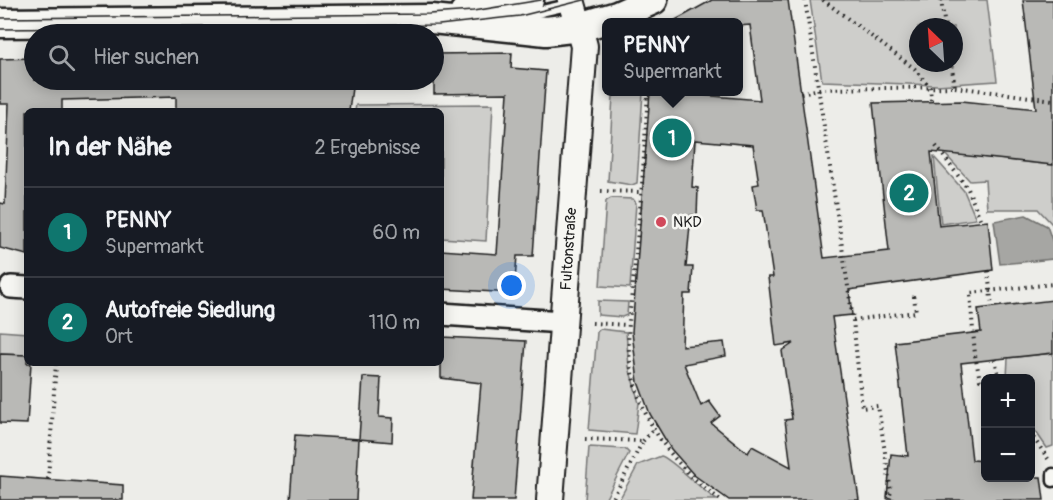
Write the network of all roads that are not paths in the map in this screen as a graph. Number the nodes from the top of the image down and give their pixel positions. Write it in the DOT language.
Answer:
graph roads {
  1 [pos="529,0"];
  2 [pos="653,0"];
  3 [pos="577,8"];
  4 [pos="432,19"];
  5 [pos="0,23"];
  6 [pos="444,314"];
  7 [pos="563,322"];
  8 [pos="1052,469"];
  9 [pos="1053,481"];
  10 [pos="550,500"];
  1 -- 4 [label="main road"];
  2 -- 3 [label="main road"];
  3 -- 4 [label="main road"];
  3 -- 7 [label="street, Fultonstraße"];
  4 -- 5 [label="main road"];
  6 -- 7 [label="street"];
  7 -- 10 [label="street, Fultonstraße"];
  8 -- 9 [label="lane"];
}
